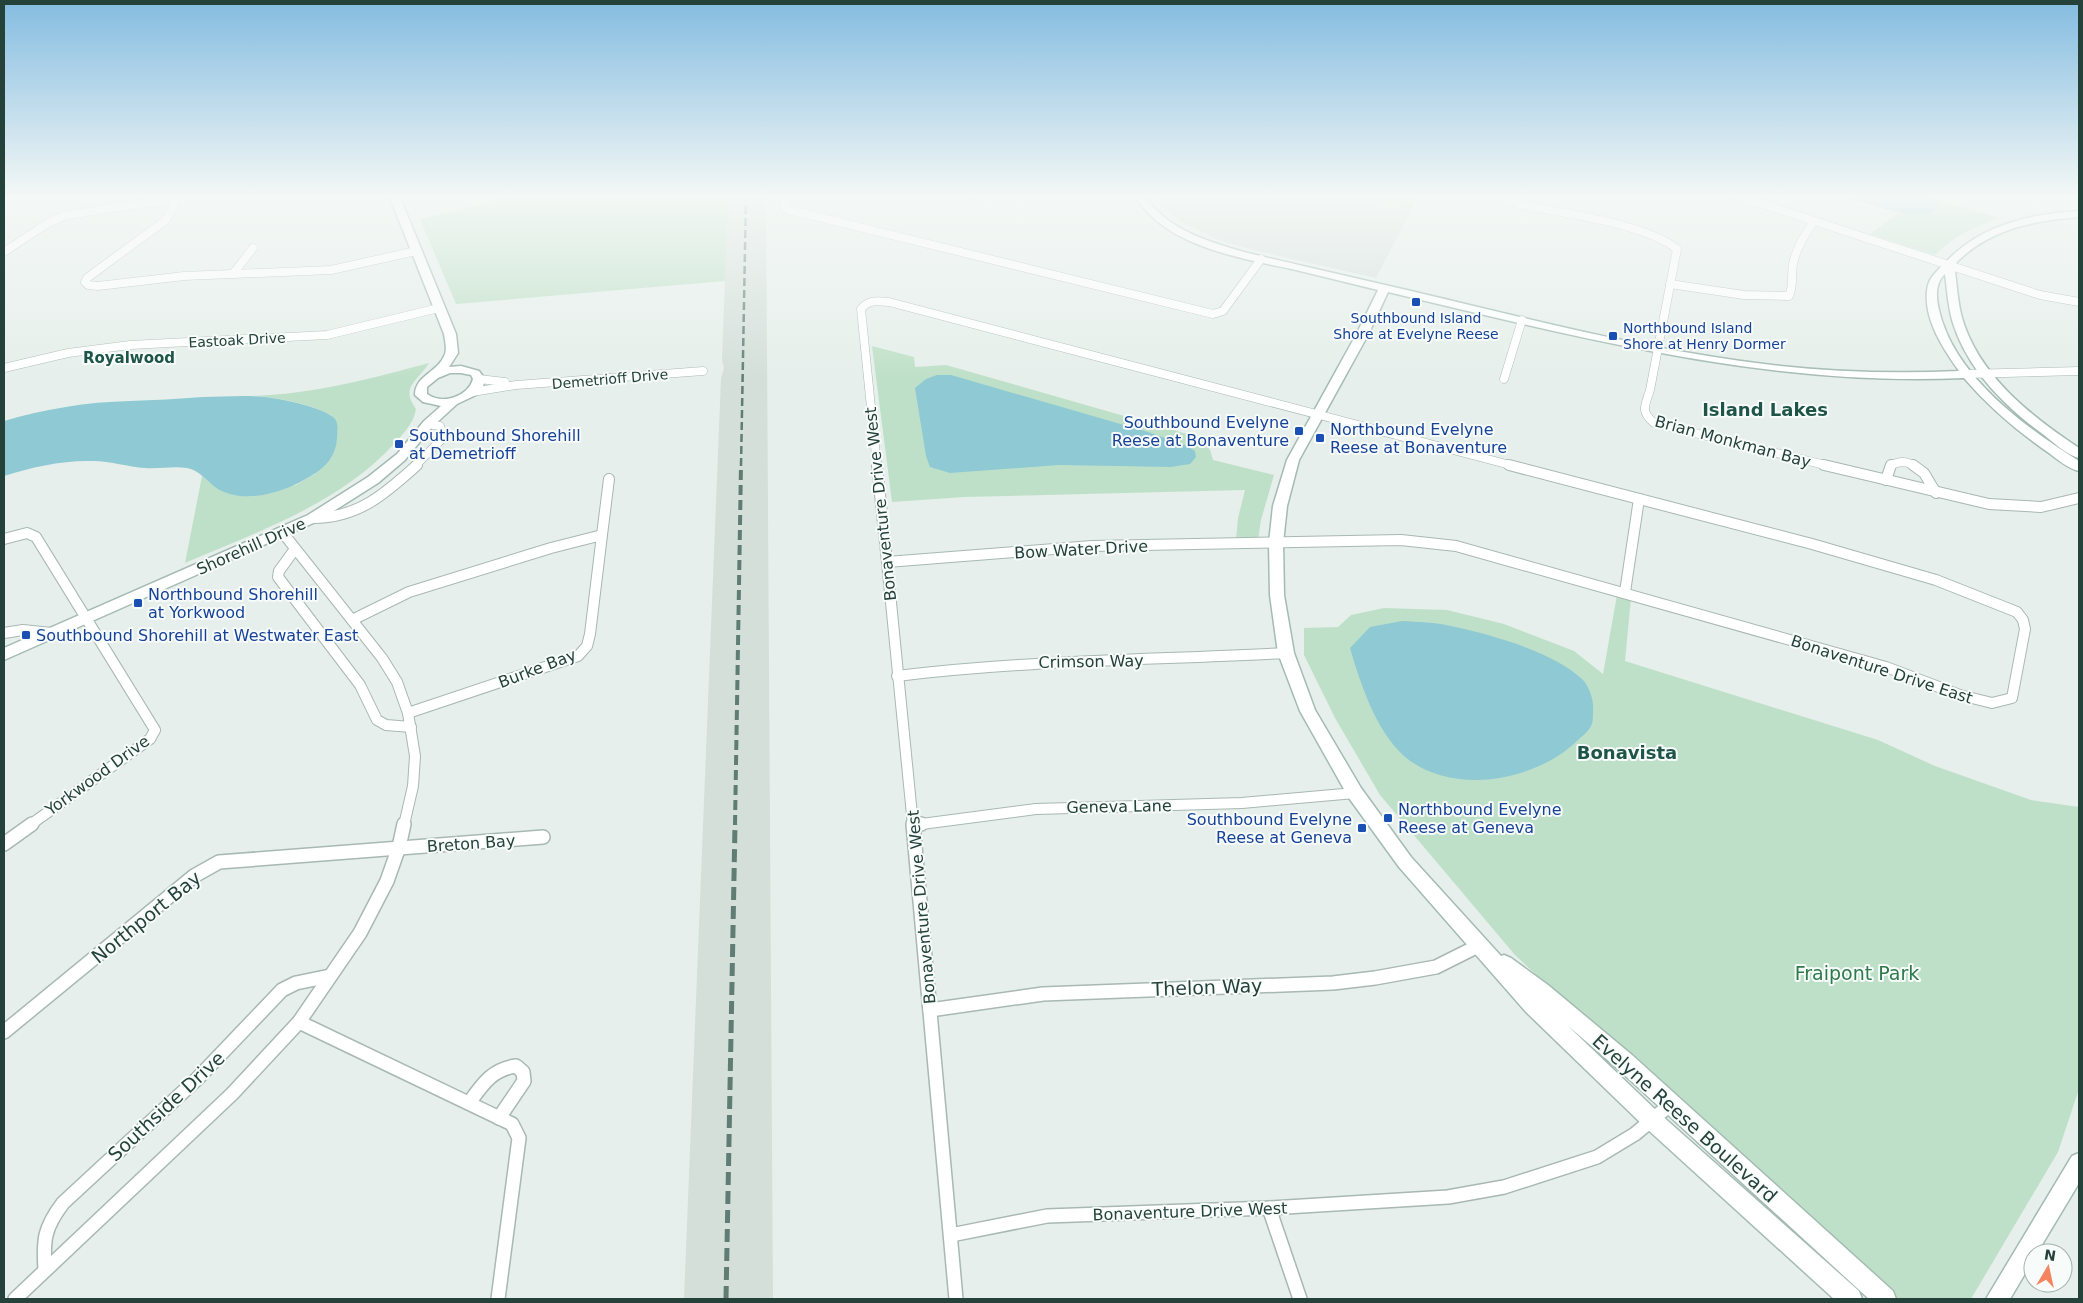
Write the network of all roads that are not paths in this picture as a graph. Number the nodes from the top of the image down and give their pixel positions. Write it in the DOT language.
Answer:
graph roads {
  1 [pos="117,256"];
  2 [pos="248,256"];
  3 [pos="394,256"];
  4 [pos="418,256"];
  5 [pos="976,256"];
  6 [pos="1250,256"];
  7 [pos="1676,256"];
  8 [pos="1795,256"];
  9 [pos="1921,256"];
  10 [pos="1958,256"];
  11 [pos="1261,259"];
  12 [pos="1949,265"];
  13 [pos="233,274"];
  14 [pos="1670,284"];
  15 [pos="1384,289"];
  16 [pos="2079,302"];
  17 [pos="438,308"];
  18 [pos="1522,320"];
  19 [pos="1658,350"];
  20 [pos="452,353"];
  21 [pos="4,368"];
  22 [pos="465,370"];
  23 [pos="703,371"];
  24 [pos="2079,371"];
  25 [pos="439,373"];
  26 [pos="1966,374"];
  27 [pos="1985,374"];
  28 [pos="479,379"];
  29 [pos="1504,379"];
  30 [pos="516,385"];
  31 [pos="472,392"];
  32 [pos="429,401"];
  33 [pos="453,401"];
  34 [pos="1316,415"];
  35 [pos="428,424"];
  36 [pos="2079,454"];
  37 [pos="2079,468"];
  38 [pos="609,479"];
  39 [pos="1886,480"];
  40 [pos="1936,493"];
  41 [pos="2079,498"];
  42 [pos="1639,499"];
  43 [pos="313,518"];
  44 [pos="282,533"];
  45 [pos="602,535"];
  46 [pos="4,539"];
  47 [pos="1276,543"];
  48 [pos="295,548"];
  49 [pos="886,562"];
  50 [pos="1625,592"];
  51 [pos="85,619"];
  52 [pos="352,620"];
  53 [pos="4,633"];
  54 [pos="51,634"];
  55 [pos="4,654"];
  56 [pos="1286,654"];
  57 [pos="898,676"];
  58 [pos="408,713"];
  59 [pos="411,727"];
  60 [pos="1355,793"];
  61 [pos="914,825"];
  62 [pos="543,837"];
  63 [pos="4,844"];
  64 [pos="399,848"];
  65 [pos="1478,946"];
  66 [pos="330,976"];
  67 [pos="930,1010"];
  68 [pos="299,1022"];
  69 [pos="4,1032"];
  70 [pos="469,1103"];
  71 [pos="1671,1104"];
  72 [pos="499,1118"];
  73 [pos="1653,1121"];
  74 [pos="2079,1163"];
  75 [pos="1269,1208"];
  76 [pos="951,1235"];
  77 [pos="45,1270"];
  78 [pos="15,1299"];
  79 [pos="498,1299"];
  80 [pos="956,1299"];
  81 [pos="1300,1299"];
  82 [pos="1851,1299"];
  83 [pos="1885,1299"];
  84 [pos="1998,1299"];
  1 -- 13 [label="street"];
  2 -- 13 [label="street"];
  3 -- 13 [label="street"];
  4 -- 17 [label="street"];
  5 -- 11 [label="street"];
  6 -- 11 [label="street"];
  7 -- 14 [label="street"];
  8 -- 14 [label="street"];
  9 -- 12 [label="street"];
  10 -- 12 [label="street"];
  11 -- 15 [label="street"];
  12 -- 16 [label="street"];
  12 -- 26 [label="street"];
  12 -- 27 [label="street"];
  14 -- 19 [label="street"];
  15 -- 18 [label="street"];
  15 -- 34 [label="street, Evelyne Reese Boulevard"];
  17 -- 20 [label="street"];
  17 -- 21 [label="street, Eastoak Drive"];
  18 -- 19 [label="street"];
  18 -- 29 [label="street"];
  19 -- 26 [label="street"];
  19 -- 39 [label="street, Brian Monkman Bay"];
  20 -- 22 [label="street"];
  20 -- 25 [label="street"];
  22 -- 25 [label="street"];
  22 -- 28 [label="street"];
  23 -- 30 [label="street, Demetrioff Drive"];
  24 -- 27 [label="street"];
  25 -- 32 [label="street"];
  26 -- 27 [label="street"];
  26 -- 37 [label="street"];
  27 -- 36 [label="street"];
  28 -- 30 [label="street, Demetrioff Drive"];
  28 -- 31 [label="street"];
  30 -- 31 [label="street, Demetrioff Drive"];
  31 -- 33 [label="street, Shorehill Drive"];
  32 -- 33 [label="street, Shorehill Drive"];
  32 -- 35 [label="street"];
  33 -- 35 [label="street, Shorehill Drive"];
  34 -- 42 [label="street, Bonaventure Drive East"];
  34 -- 47 [label="street, Evelyne Reese Boulevard"];
  34 -- 49 [label="street, Bonaventure Drive West"];
  35 -- 43 [label="street, Shorehill Drive"];
  35 -- 43 [label="street, Shorehill Drive"];
  38 -- 45 [label="street, Burke Bay"];
  39 -- 40 [label="street, Brian Monkman Bay"];
  39 -- 40 [label="street"];
  40 -- 41 [label="street, Brian Monkman Bay"];
  42 -- 50 [label="street"];
  42 -- 50 [label="street, Bonaventure Drive East"];
  43 -- 44 [label="street, Shorehill Drive"];
  44 -- 48 [label="street"];
  44 -- 51 [label="street, Shorehill Drive"];
  45 -- 52 [label="street"];
  45 -- 58 [label="street, Burke Bay"];
  46 -- 51 [label="street"];
  47 -- 49 [label="street, Bow Water Drive"];
  47 -- 50 [label="street, Bonaventure Drive East"];
  47 -- 56 [label="street, Evelyne Reese Boulevard"];
  48 -- 52 [label="street"];
  48 -- 59 [label="street"];
  49 -- 57 [label="street, Bonaventure Drive West"];
  51 -- 54 [label="street, Shorehill Drive"];
  51 -- 63 [label="street, Yorkwood Drive"];
  52 -- 58 [label="street"];
  53 -- 54 [label="street"];
  54 -- 55 [label="street, Shorehill Drive"];
  56 -- 57 [label="street, Crimson Way"];
  56 -- 60 [label="street, Evelyne Reese Boulevard"];
  57 -- 61 [label="street, Bonaventure Drive West"];
  58 -- 59 [label="street"];
  59 -- 64 [label="street"];
  60 -- 61 [label="street, Geneva Lane"];
  60 -- 65 [label="street, Evelyne Reese Boulevard"];
  61 -- 67 [label="street, Bonaventure Drive West"];
  62 -- 64 [label="street, Breton Bay"];
  64 -- 66 [label="street"];
  64 -- 69 [label="street, Northport Bay"];
  65 -- 67 [label="street, Thelon Way"];
  65 -- 71 [label="street, Evelyne Reese Boulevard"];
  65 -- 73 [label="street, Evelyne Reese Boulevard"];
  66 -- 68 [label="street"];
  66 -- 77 [label="street, Southside Drive"];
  67 -- 76 [label="street, Bonaventure Drive West"];
  68 -- 70 [label="street"];
  68 -- 77 [label="street"];
  70 -- 72 [label="street"];
  70 -- 72 [label="street"];
  71 -- 73 [label="street, Bonaventure Drive West"];
  71 -- 83 [label="street, Evelyne Reese Boulevard"];
  72 -- 79 [label="street"];
  73 -- 75 [label="street, Bonaventure Drive West"];
  73 -- 82 [label="street, Evelyne Reese Boulevard"];
  74 -- 84 [label="street"];
  75 -- 76 [label="street, Bonaventure Drive West"];
  75 -- 81 [label="street"];
  76 -- 80 [label="street"];
  77 -- 78 [label="street"];
}
